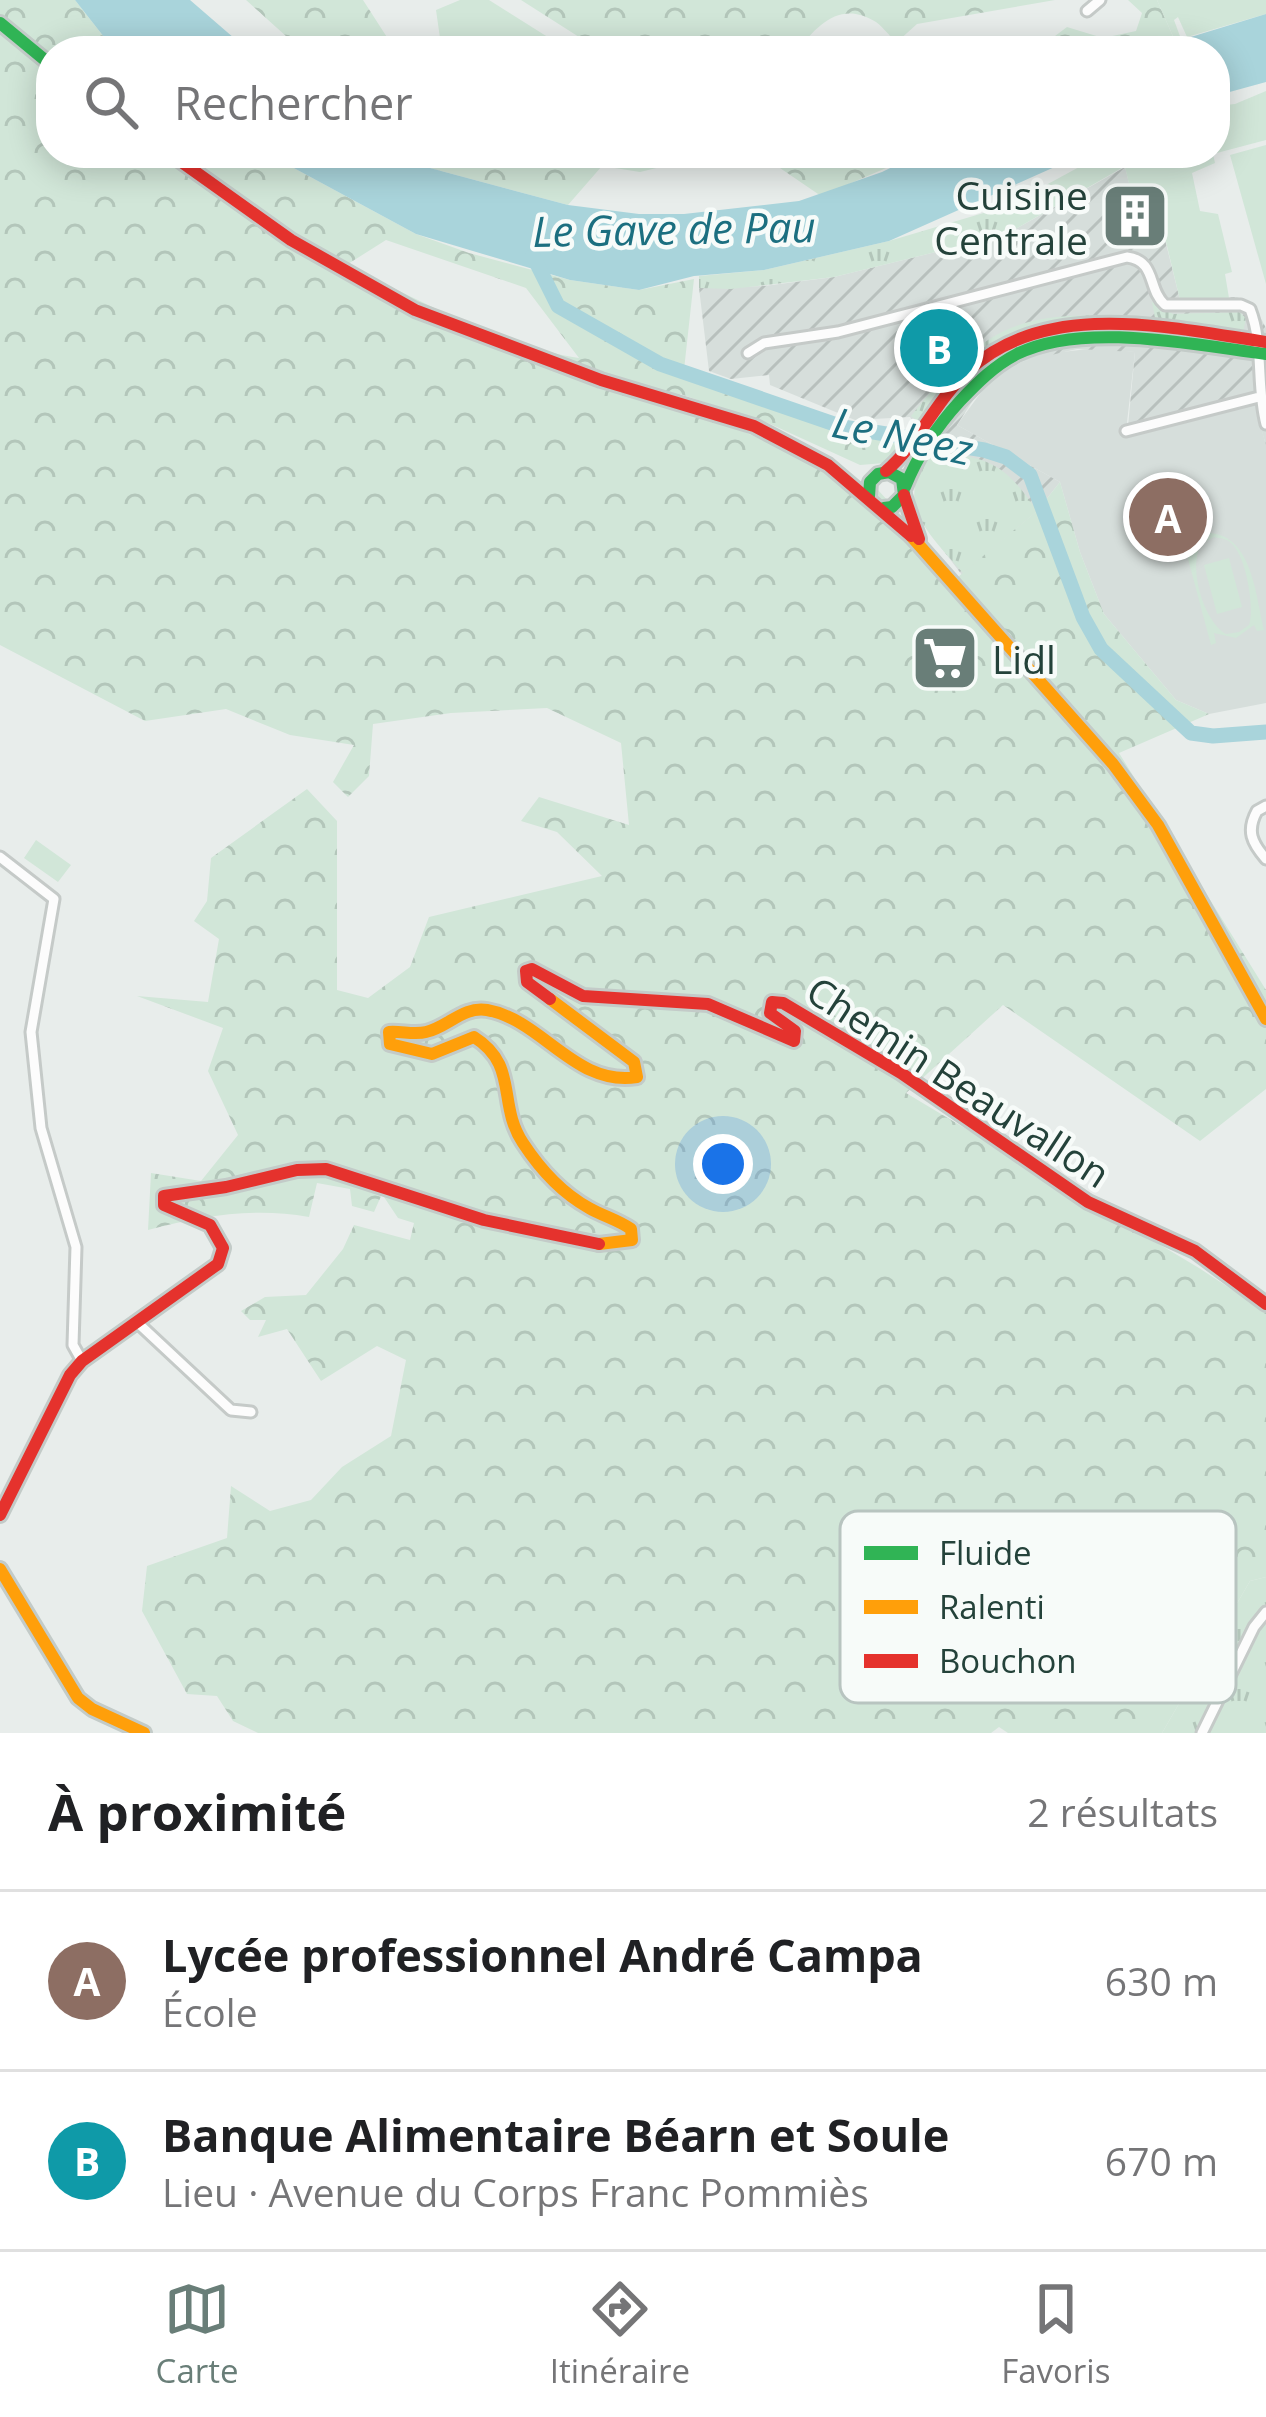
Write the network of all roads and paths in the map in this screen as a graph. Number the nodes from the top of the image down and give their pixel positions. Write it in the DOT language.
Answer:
graph roads {
  1 [pos="1100,0"];
  2 [pos="1087,10"];
  3 [pos="0,23"];
  4 [pos="36,53"];
  5 [pos="191,168"];
  6 [pos="1261,347"];
  7 [pos="748,353"];
  8 [pos="1259,397"];
  9 [pos="1266,424"];
  10 [pos="1126,431"];
  11 [pos="914,451"];
  12 [pos="828,465"];
  13 [pos="880,473"];
  14 [pos="905,491"];
  15 [pos="868,496"];
  16 [pos="884,508"];
  17 [pos="920,544"];
  18 [pos="1266,806"];
  19 [pos="0,857"];
  20 [pos="1266,859"];
  21 [pos="1266,1019"];
  22 [pos="1266,1304"];
  23 [pos="140,1324"];
  24 [pos="82,1360"];
  25 [pos="251,1412"];
  26 [pos="0,1515"];
  27 [pos="0,1569"];
  28 [pos="1266,1612"];
  29 [pos="1236,1664"];
  30 [pos="1217,1703"];
  31 [pos="144,1733"];
  32 [pos="1202,1733"];
  1 -- 2 [label="street"];
  3 -- 4 [label="street"];
  5 -- 12 [label="street"];
  6 -- 7 [label="street"];
  6 -- 8 [label="street"];
  6 -- 11 [label="street"];
  8 -- 9 [label="street"];
  8 -- 10 [label="street"];
  11 -- 13 [label="street"];
  11 -- 14 [label="street"];
  12 -- 13 [label="street"];
  12 -- 15 [label="street"];
  13 -- 14 [label="street"];
  13 -- 15 [label="street"];
  14 -- 16 [label="street"];
  14 -- 17 [label="street"];
  15 -- 16 [label="street"];
  16 -- 17 [label="street"];
  17 -- 21 [label="street"];
  18 -- 20 [label="street"];
  19 -- 24 [label="street"];
  22 -- 23 [label="street, Chemin Beauvallon"];
  23 -- 24 [label="street, Chemin Beauvallon"];
  23 -- 25 [label="street"];
  24 -- 26 [label="street"];
  27 -- 31 [label="street"];
  28 -- 29 [label="street"];
  30 -- 32 [label="street"];
}
